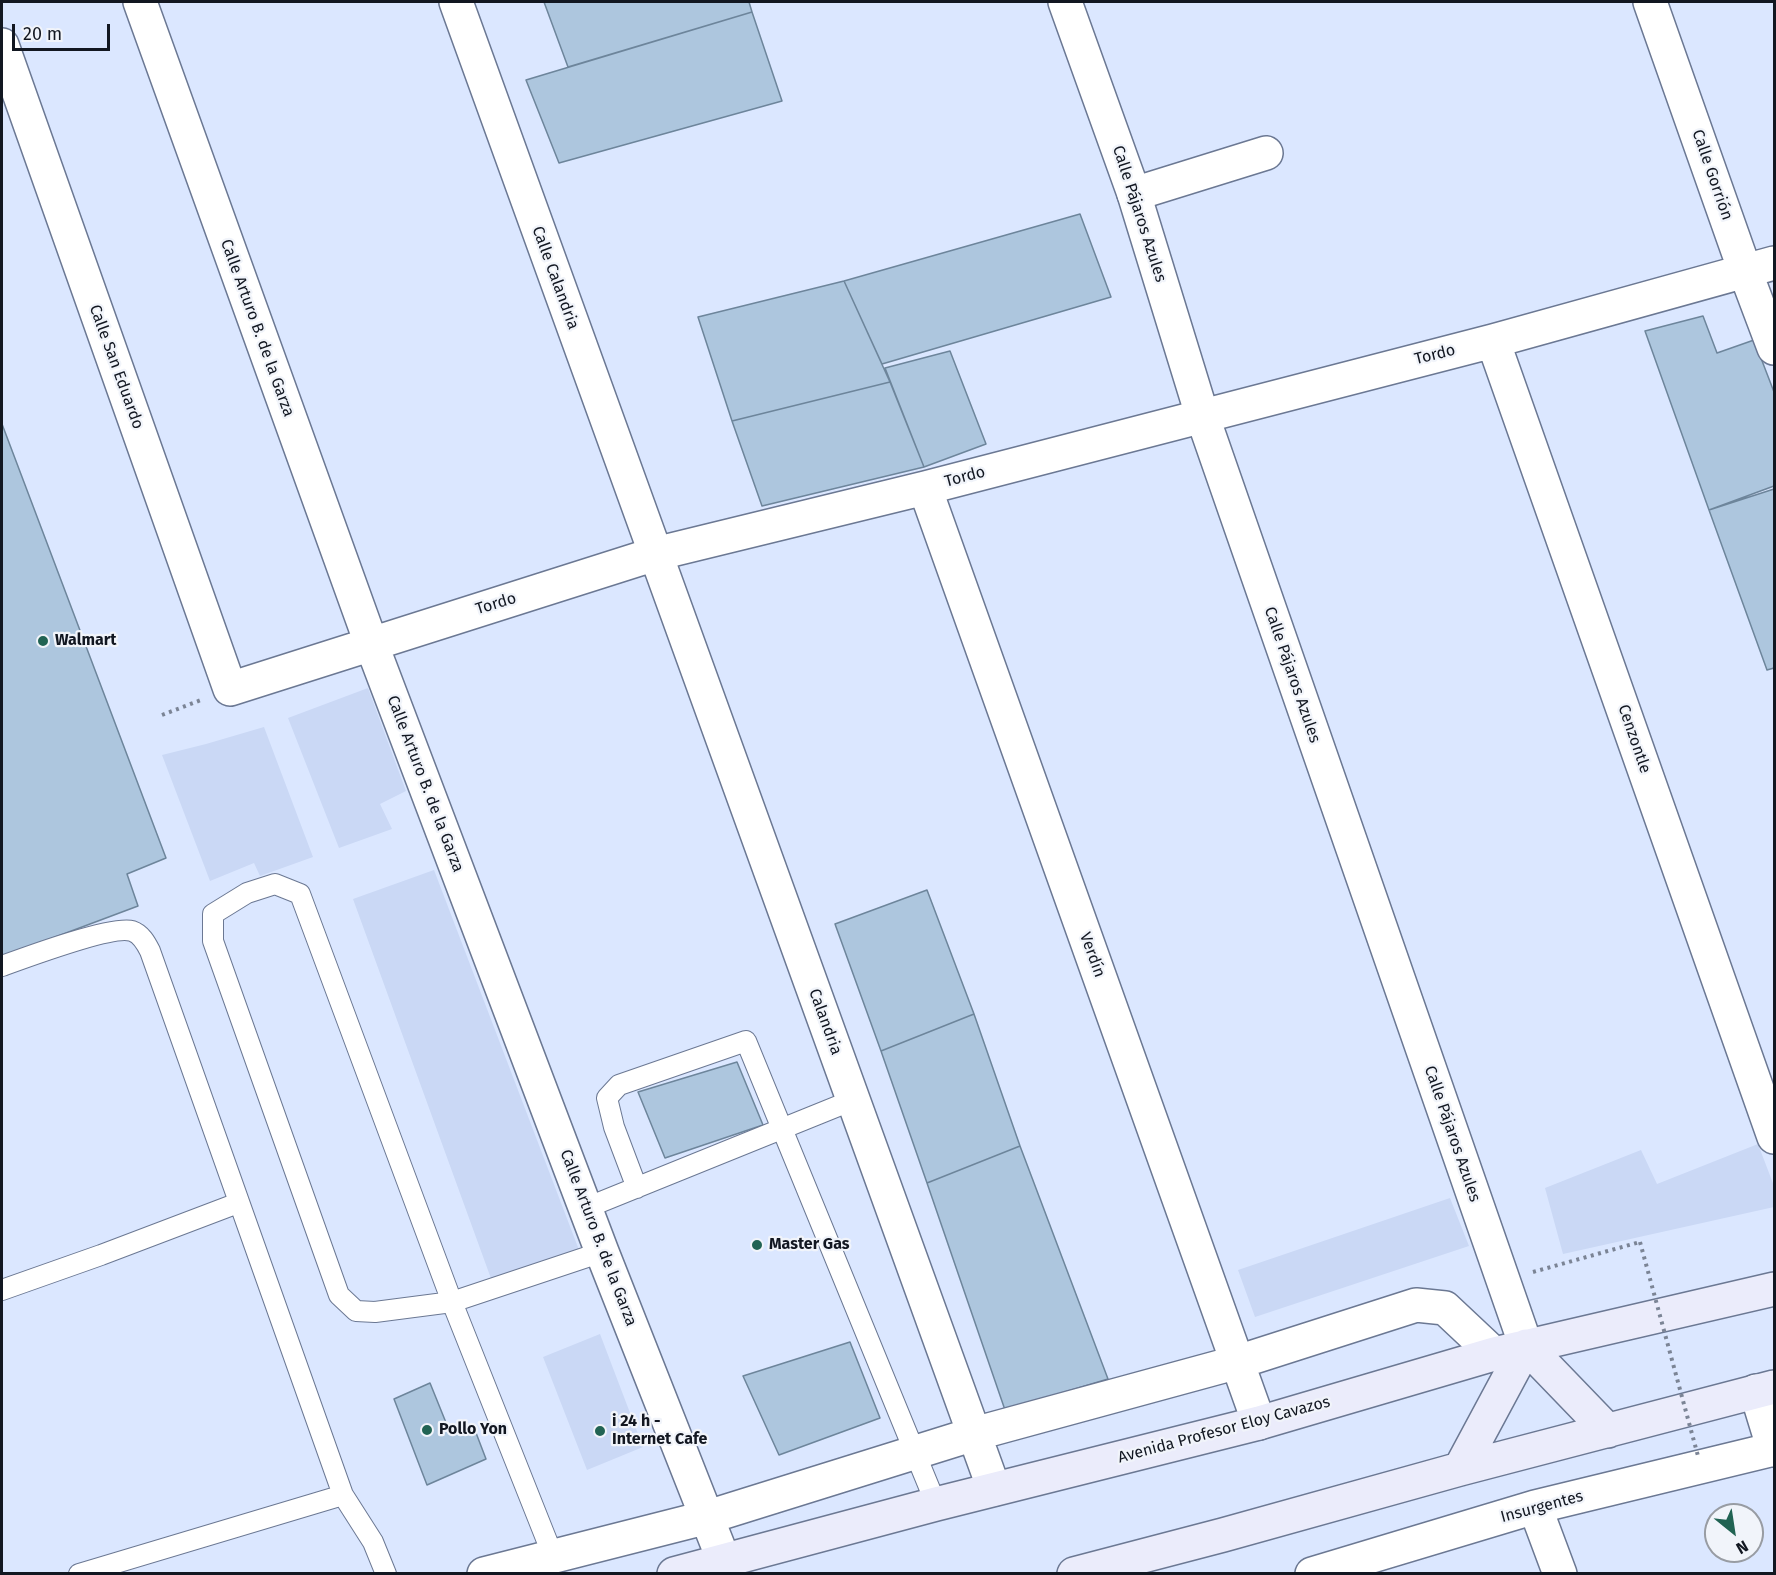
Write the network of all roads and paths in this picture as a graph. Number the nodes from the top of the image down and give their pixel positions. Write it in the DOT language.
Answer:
graph roads {
  1 [pos="140,2"];
  2 [pos="456,2"];
  3 [pos="1065,2"];
  4 [pos="1650,2"];
  5 [pos="2,45"];
  6 [pos="1266,153"];
  7 [pos="1134,194"];
  8 [pos="1760,267"];
  9 [pos="1493,341"];
  10 [pos="1774,348"];
  11 [pos="1202,415"];
  12 [pos="924,488"];
  13 [pos="655,554"];
  14 [pos="371,643"];
  15 [pos="230,689"];
  16 [pos="162,715"];
  17 [pos="2,966"];
  18 [pos="853,1100"];
  19 [pos="783,1129"];
  20 [pos="1774,1137"];
  21 [pos="637,1188"];
  22 [pos="238,1203"];
  23 [pos="586,1208"];
  24 [pos="602,1252"];
  25 [pos="1503,1280"];
  26 [pos="1774,1289"];
  27 [pos="2,1290"];
  28 [pos="452,1302"];
  29 [pos="1526,1346"];
  30 [pos="1494,1354"];
  31 [pos="1238,1362"];
  32 [pos="1765,1389"];
  33 [pos="1259,1423"];
  34 [pos="1608,1431"];
  35 [pos="975,1434"];
  36 [pos="1774,1449"];
  37 [pos="915,1453"];
  38 [pos="1698,1456"];
  39 [pos="1460,1469"];
  40 [pos="994,1489"];
  41 [pos="343,1495"];
  42 [pos="936,1504"];
  43 [pos="1535,1507"];
  44 [pos="708,1517"];
  45 [pos="553,1556"];
  46 [pos="724,1561"];
  47 [pos="103,1570"];
  48 [pos="79,1574"];
  49 [pos="386,1574"];
  50 [pos="484,1574"];
  51 [pos="675,1574"];
  52 [pos="1074,1574"];
  53 [pos="1312,1574"];
  54 [pos="1560,1574"];
  1 -- 14 [label="street, Calle Arturo B. de la Garza"];
  2 -- 13 [label="street, Calle Calandria"];
  3 -- 7 [label="street, Calle Pájaros Azules"];
  4 -- 8 [label="street, Calle Gorrión"];
  5 -- 15 [label="street, Calle San Eduardo"];
  6 -- 7 [label="street"];
  7 -- 11 [label="street, Calle Pájaros Azules"];
  8 -- 9 [label="street, Tordo"];
  8 -- 10 [label="street, Calle Gorrión"];
  9 -- 11 [label="street, Tordo"];
  9 -- 20 [label="street, Cenzontle"];
  11 -- 12 [label="street, Tordo"];
  11 -- 25 [label="street, Calle Pájaros Azules"];
  12 -- 13 [label="street, Tordo"];
  12 -- 31 [label="street, Verdín"];
  13 -- 14 [label="street, Tordo"];
  13 -- 18 [label="street, Calandria"];
  14 -- 15 [label="street, Tordo"];
  14 -- 23 [label="street, Calle Arturo B. de la Garza"];
  15 -- 16 [label="path"];
  17 -- 22 [label="lane"];
  18 -- 19 [label="lane"];
  18 -- 35 [label="street, Calandria"];
  19 -- 21 [label="lane"];
  19 -- 21 [label="lane"];
  19 -- 37 [label="lane"];
  21 -- 23 [label="lane"];
  22 -- 27 [label="lane"];
  22 -- 41 [label="lane"];
  23 -- 24 [label="street, Calle Arturo B. de la Garza"];
  24 -- 28 [label="lane"];
  24 -- 44 [label="street, Calle Arturo B. de la Garza"];
  25 -- 29 [label="street, Calle Pájaros Azules"];
  25 -- 38 [label="path, bridge"];
  26 -- 29 [label="main road, Avenida Profesor Eloy Cavazos"];
  28 -- 28 [label="lane"];
  28 -- 45 [label="lane"];
  29 -- 30 [label="main road, Avenida Profesor Eloy Cavazos"];
  29 -- 34 [label="main road"];
  29 -- 39 [label="main road"];
  30 -- 31 [label="street"];
  30 -- 33 [label="main road, Avenida Profesor Eloy Cavazos"];
  31 -- 33 [label="street, Verdín"];
  31 -- 35 [label="street"];
  32 -- 34 [label="main road"];
  32 -- 36 [label="street"];
  33 -- 40 [label="main road, Avenida Profesor Eloy Cavazos"];
  34 -- 39 [label="main road"];
  35 -- 37 [label="street"];
  35 -- 40 [label="street, Calandria"];
  36 -- 43 [label="street, Insurgentes"];
  37 -- 42 [label="lane"];
  37 -- 44 [label="street"];
  39 -- 52 [label="main road"];
  40 -- 42 [label="main road, Avenida Profesor Eloy Cavazos"];
  41 -- 47 [label="lane"];
  41 -- 49 [label="lane"];
  42 -- 46 [label="main road, Avenida Profesor Eloy Cavazos"];
  43 -- 53 [label="street, Insurgentes"];
  43 -- 54 [label="street"];
  44 -- 45 [label="street"];
  44 -- 46 [label="street, Calle Arturo B. de la Garza"];
  45 -- 50 [label="street"];
  46 -- 51 [label="main road, Avenida Profesor Eloy Cavazos"];
  47 -- 48 [label="lane"];
}
